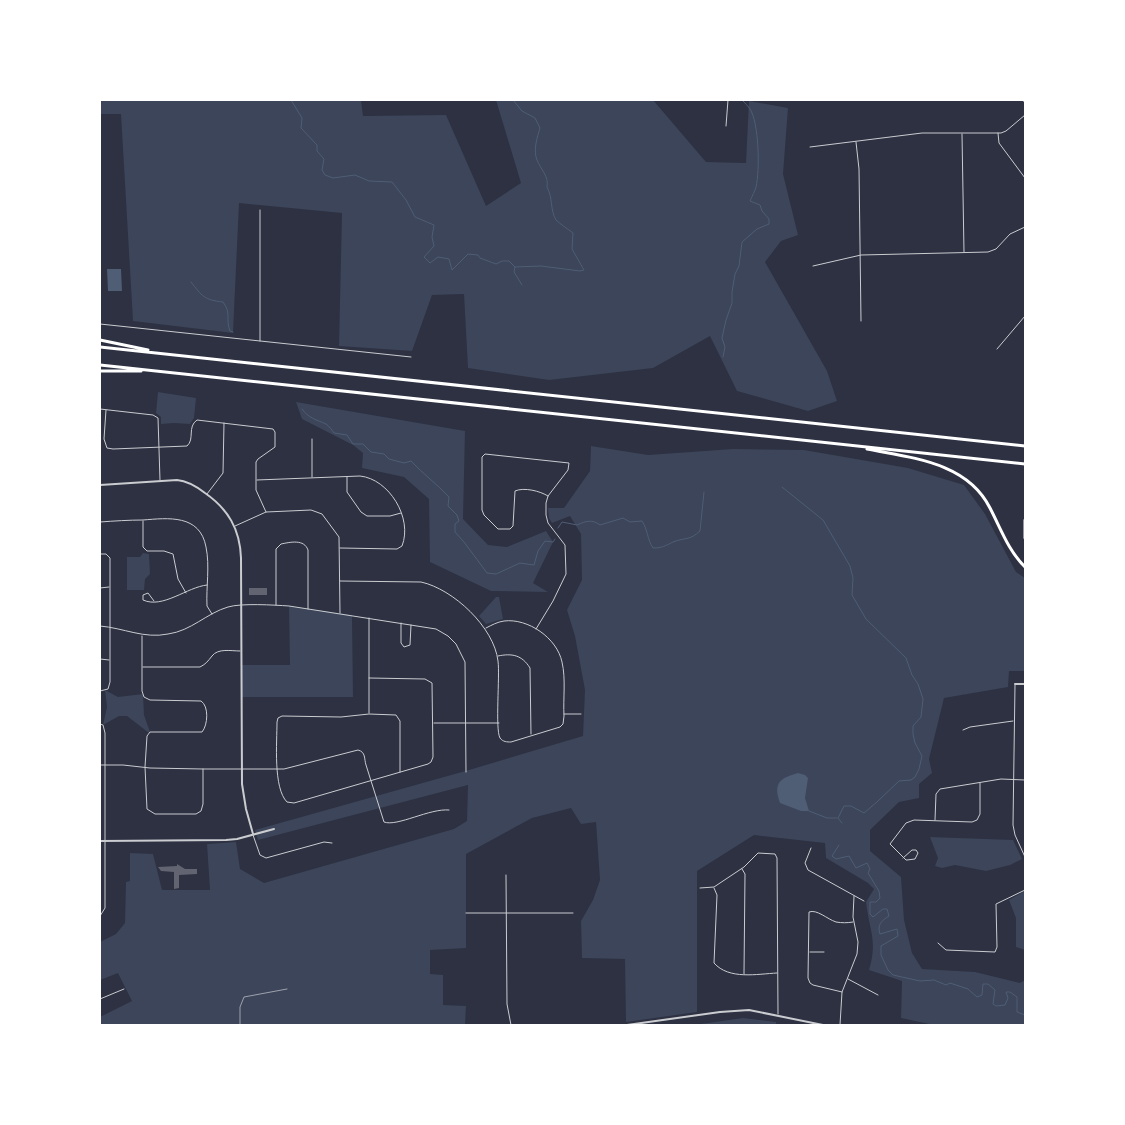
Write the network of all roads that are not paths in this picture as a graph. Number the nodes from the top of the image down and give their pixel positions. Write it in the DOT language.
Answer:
graph roads {
  1 [pos="728,100"];
  2 [pos="1025,115"];
  3 [pos="726,126"];
  4 [pos="962,133"];
  5 [pos="998,133"];
  6 [pos="856,142"];
  7 [pos="810,147"];
  8 [pos="1025,178"];
  9 [pos="260,210"];
  10 [pos="1025,227"];
  11 [pos="964,253"];
  12 [pos="861,256"];
  13 [pos="813,266"];
  14 [pos="1025,316"];
  15 [pos="861,321"];
  16 [pos="100,324"];
  17 [pos="100,340"];
  18 [pos="260,341"];
  19 [pos="100,347"];
  20 [pos="997,349"];
  21 [pos="165,354"];
  22 [pos="410,357"];
  23 [pos="100,365"];
  24 [pos="100,371"];
  25 [pos="156,371"];
  26 [pos="100,409"];
  27 [pos="106,410"];
  28 [pos="224,422"];
  29 [pos="312,440"];
  30 [pos="844,445"];
  31 [pos="1025,446"];
  32 [pos="160,448"];
  33 [pos="1025,464"];
  34 [pos="347,476"];
  35 [pos="312,478"];
  36 [pos="256,480"];
  37 [pos="160,481"];
  38 [pos="100,486"];
  39 [pos="207,494"];
  40 [pos="548,496"];
  41 [pos="266,512"];
  42 [pos="402,513"];
  43 [pos="143,520"];
  44 [pos="1025,520"];
  45 [pos="100,522"];
  46 [pos="235,526"];
  47 [pos="1025,538"];
  48 [pos="340,548"];
  49 [pos="100,554"];
  50 [pos="1025,567"];
  51 [pos="340,581"];
  52 [pos="207,586"];
  53 [pos="109,587"];
  54 [pos="100,588"];
  55 [pos="186,593"];
  56 [pos="154,601"];
  57 [pos="276,605"];
  58 [pos="241,606"];
  59 [pos="308,609"];
  60 [pos="340,614"];
  61 [pos="212,615"];
  62 [pos="369,618"];
  63 [pos="401,623"];
  64 [pos="411,624"];
  65 [pos="100,626"];
  66 [pos="110,627"];
  67 [pos="486,628"];
  68 [pos="536,629"];
  69 [pos="142,635"];
  70 [pos="241,651"];
  71 [pos="498,656"];
  72 [pos="100,659"];
  73 [pos="110,660"];
  74 [pos="142,667"];
  75 [pos="369,678"];
  76 [pos="1014,684"];
  77 [pos="1025,684"];
  78 [pos="100,690"];
  79 [pos="369,714"];
  80 [pos="564,714"];
  81 [pos="581,714"];
  82 [pos="1014,721"];
  83 [pos="433,723"];
  84 [pos="466,723"];
  85 [pos="499,723"];
  86 [pos="100,724"];
  87 [pos="963,730"];
  88 [pos="531,735"];
  89 [pos="100,765"];
  90 [pos="105,765"];
  91 [pos="145,767"];
  92 [pos="203,769"];
  93 [pos="241,770"];
  94 [pos="277,770"];
  95 [pos="400,772"];
  96 [pos="466,772"];
  97 [pos="1013,780"];
  98 [pos="1025,780"];
  99 [pos="370,781"];
  100 [pos="980,783"];
  101 [pos="449,810"];
  102 [pos="935,820"];
  103 [pos="274,828"];
  104 [pos="253,834"];
  105 [pos="100,841"];
  106 [pos="105,841"];
  107 [pos="332,843"];
  108 [pos="810,848"];
  109 [pos="1025,857"];
  110 [pos="903,858"];
  111 [pos="742,869"];
  112 [pos="105,873"];
  113 [pos="100,874"];
  114 [pos="506,875"];
  115 [pos="714,887"];
  116 [pos="700,888"];
  117 [pos="1025,890"];
  118 [pos="854,896"];
  119 [pos="864,901"];
  120 [pos="506,912"];
  121 [pos="466,913"];
  122 [pos="573,913"];
  123 [pos="100,916"];
  124 [pos="853,922"];
  125 [pos="938,943"];
  126 [pos="809,952"];
  127 [pos="824,952"];
  128 [pos="777,973"];
  129 [pos="744,974"];
  130 [pos="848,979"];
  131 [pos="124,989"];
  132 [pos="842,992"];
  133 [pos="878,995"];
  134 [pos="100,999"];
  135 [pos="778,1015"];
  136 [pos="511,1025"];
  137 [pos="627,1025"];
  138 [pos="823,1025"];
  139 [pos="840,1025"];
  1 -- 3 [label="street"];
  2 -- 5 [label="street"];
  4 -- 5 [label="street"];
  4 -- 6 [label="street"];
  4 -- 11 [label="street"];
  5 -- 8 [label="street"];
  6 -- 7 [label="street"];
  6 -- 12 [label="street"];
  9 -- 18 [label="street"];
  10 -- 11 [label="street"];
  11 -- 12 [label="street"];
  12 -- 13 [label="street"];
  12 -- 15 [label="street"];
  14 -- 20 [label="street"];
  16 -- 18 [label="street"];
  17 -- 21 [label="highway"];
  18 -- 22 [label="street"];
  19 -- 21 [label="highway"];
  21 -- 31 [label="highway"];
  23 -- 25 [label="highway"];
  24 -- 25 [label="highway"];
  25 -- 30 [label="highway"];
  26 -- 27 [label="street"];
  27 -- 32 [label="street"];
  27 -- 32 [label="street"];
  28 -- 32 [label="street"];
  28 -- 36 [label="street"];
  28 -- 39 [label="street"];
  29 -- 35 [label="street"];
  30 -- 33 [label="highway"];
  30 -- 50 [label="highway"];
  32 -- 37 [label="street"];
  34 -- 35 [label="street"];
  34 -- 42 [label="street"];
  34 -- 42 [label="street"];
  35 -- 36 [label="street"];
  36 -- 41 [label="street"];
  37 -- 38 [label="street"];
  37 -- 39 [label="street"];
  39 -- 46 [label="street"];
  40 -- 40 [label="street"];
  40 -- 68 [label="street"];
  41 -- 46 [label="street"];
  41 -- 48 [label="street"];
  42 -- 48 [label="street"];
  43 -- 45 [label="street"];
  43 -- 52 [label="street"];
  43 -- 55 [label="street"];
  44 -- 47 [label="highway"];
  46 -- 58 [label="street"];
  48 -- 51 [label="street"];
  49 -- 53 [label="street"];
  51 -- 60 [label="street"];
  51 -- 67 [label="street"];
  52 -- 55 [label="street"];
  52 -- 61 [label="street"];
  53 -- 54 [label="street"];
  53 -- 66 [label="street"];
  55 -- 56 [label="street"];
  56 -- 56 [label="street"];
  57 -- 58 [label="street"];
  57 -- 59 [label="street"];
  57 -- 59 [label="street"];
  58 -- 61 [label="street"];
  58 -- 70 [label="street"];
  59 -- 60 [label="street"];
  60 -- 62 [label="street"];
  61 -- 69 [label="street"];
  62 -- 63 [label="street"];
  62 -- 75 [label="street"];
  63 -- 64 [label="street"];
  63 -- 64 [label="street"];
  64 -- 84 [label="street"];
  65 -- 66 [label="street"];
  66 -- 69 [label="street"];
  66 -- 73 [label="street"];
  67 -- 68 [label="street"];
  67 -- 71 [label="street"];
  68 -- 80 [label="street"];
  69 -- 74 [label="street"];
  70 -- 74 [label="street"];
  70 -- 93 [label="street"];
  71 -- 85 [label="street"];
  71 -- 88 [label="street"];
  72 -- 73 [label="street"];
  73 -- 78 [label="street"];
  74 -- 91 [label="street"];
  75 -- 79 [label="street"];
  75 -- 83 [label="street"];
  76 -- 77 [label="street"];
  76 -- 82 [label="street"];
  79 -- 94 [label="street"];
  79 -- 95 [label="street"];
  80 -- 81 [label="street"];
  80 -- 88 [label="street"];
  82 -- 87 [label="street"];
  82 -- 97 [label="street"];
  83 -- 84 [label="street"];
  83 -- 95 [label="street"];
  84 -- 85 [label="street"];
  84 -- 96 [label="street"];
  85 -- 88 [label="street"];
  86 -- 90 [label="street"];
  89 -- 90 [label="street"];
  90 -- 91 [label="street"];
  90 -- 106 [label="street"];
  91 -- 92 [label="street"];
  91 -- 92 [label="street"];
  92 -- 93 [label="street"];
  93 -- 94 [label="street"];
  93 -- 104 [label="street"];
  94 -- 99 [label="street"];
  94 -- 99 [label="street"];
  95 -- 99 [label="street"];
  97 -- 98 [label="street"];
  97 -- 100 [label="street"];
  97 -- 109 [label="street"];
  99 -- 101 [label="street"];
  100 -- 102 [label="street"];
  100 -- 102 [label="street"];
  102 -- 110 [label="street"];
  103 -- 104 [label="street"];
  104 -- 106 [label="street"];
  104 -- 107 [label="street"];
  105 -- 106 [label="street"];
  106 -- 112 [label="street"];
  108 -- 118 [label="street"];
  110 -- 110 [label="street"];
  111 -- 115 [label="street"];
  111 -- 128 [label="street"];
  111 -- 129 [label="street"];
  112 -- 113 [label="street"];
  112 -- 123 [label="street"];
  114 -- 120 [label="street"];
  115 -- 116 [label="street"];
  115 -- 129 [label="street"];
  117 -- 125 [label="street"];
  118 -- 119 [label="street"];
  118 -- 124 [label="street"];
  120 -- 121 [label="street"];
  120 -- 122 [label="street"];
  120 -- 136 [label="street"];
  124 -- 126 [label="street"];
  124 -- 130 [label="street"];
  126 -- 127 [label="street"];
  126 -- 132 [label="street"];
  128 -- 129 [label="street"];
  128 -- 135 [label="street"];
  130 -- 132 [label="street"];
  130 -- 133 [label="street"];
  131 -- 134 [label="street"];
  132 -- 139 [label="street"];
  135 -- 137 [label="street"];
  135 -- 138 [label="street"];
}
